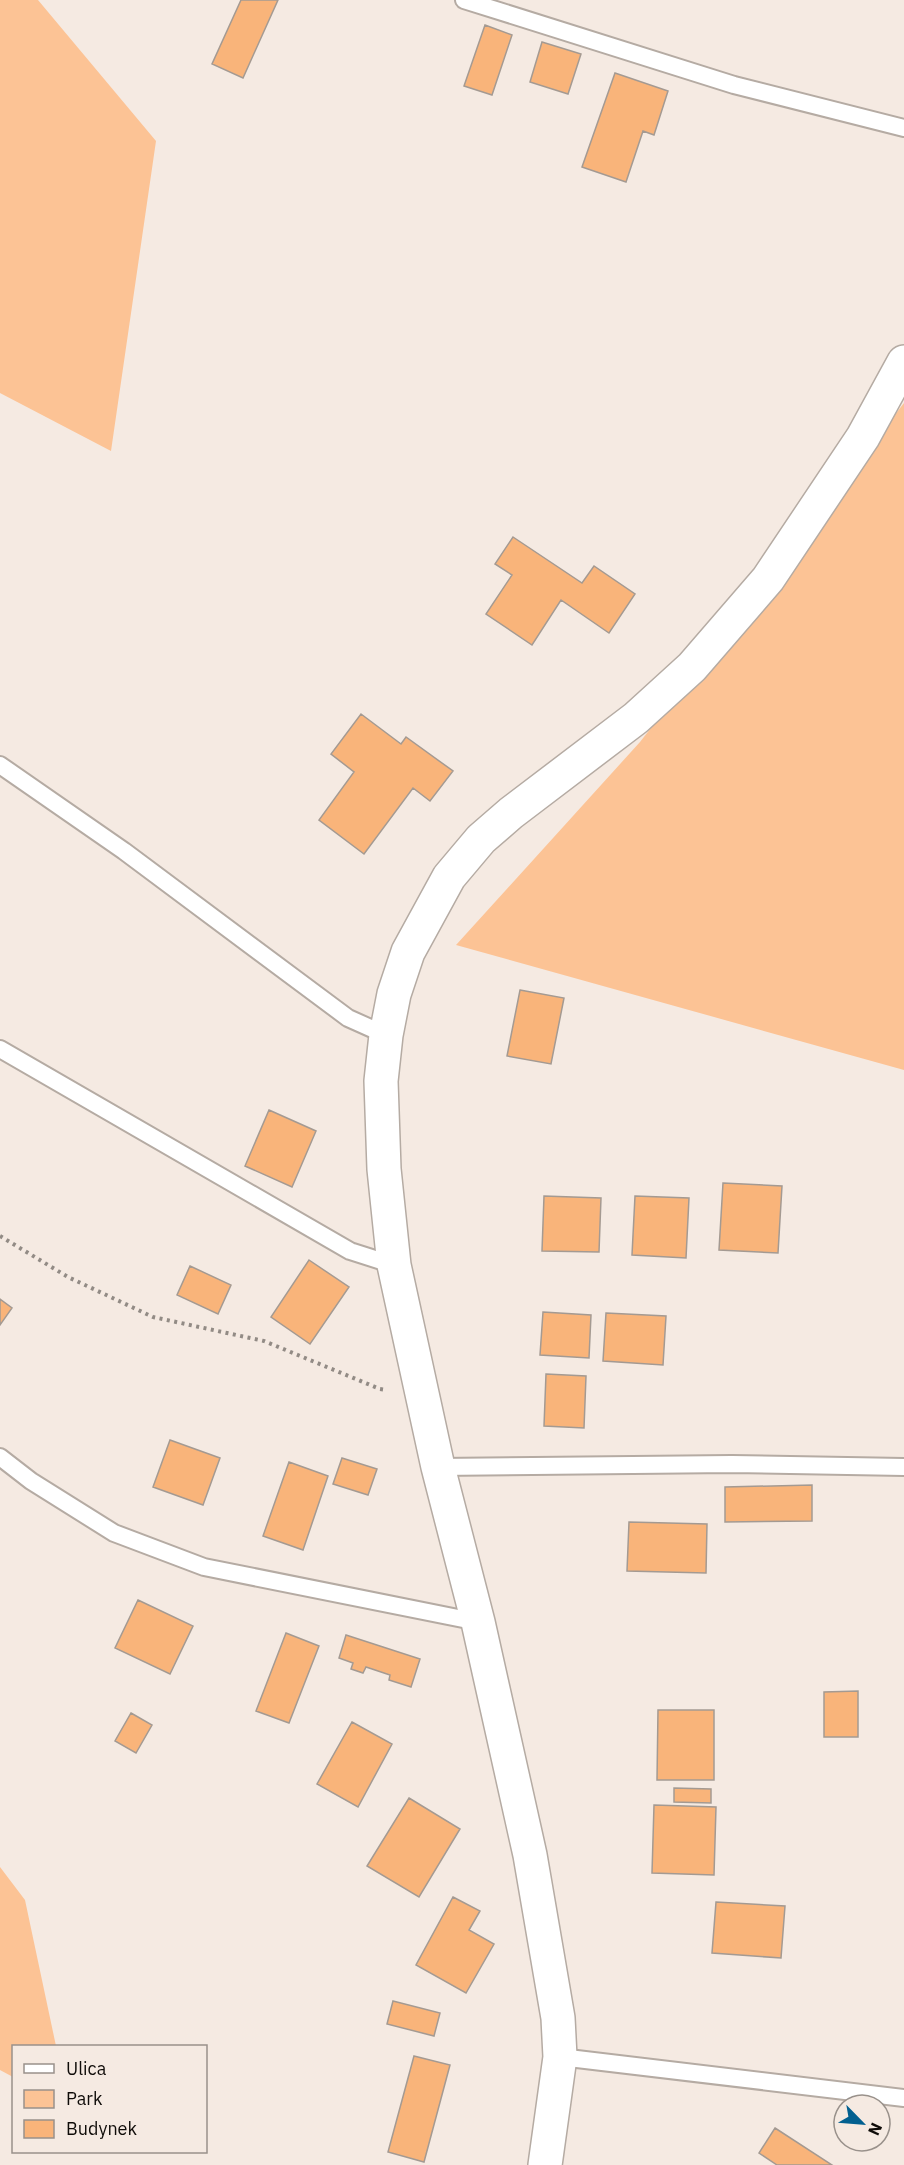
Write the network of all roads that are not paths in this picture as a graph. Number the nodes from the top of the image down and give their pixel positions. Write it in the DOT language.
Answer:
graph roads {
  1 [pos="464,0"];
  2 [pos="904,129"];
  3 [pos="904,362"];
  4 [pos="0,765"];
  5 [pos="386,1035"];
  6 [pos="0,1049"];
  7 [pos="394,1265"];
  8 [pos="0,1457"];
  9 [pos="438,1467"];
  10 [pos="904,1467"];
  11 [pos="478,1622"];
  12 [pos="560,2057"];
  13 [pos="904,2098"];
  14 [pos="545,2165"];
  1 -- 2 [label="lane"];
  3 -- 5 [label="street"];
  4 -- 5 [label="lane"];
  5 -- 7 [label="street"];
  6 -- 7 [label="lane"];
  7 -- 9 [label="street"];
  8 -- 11 [label="lane"];
  9 -- 10 [label="lane"];
  9 -- 11 [label="street"];
  11 -- 12 [label="street"];
  12 -- 13 [label="lane"];
  12 -- 14 [label="street"];
}
